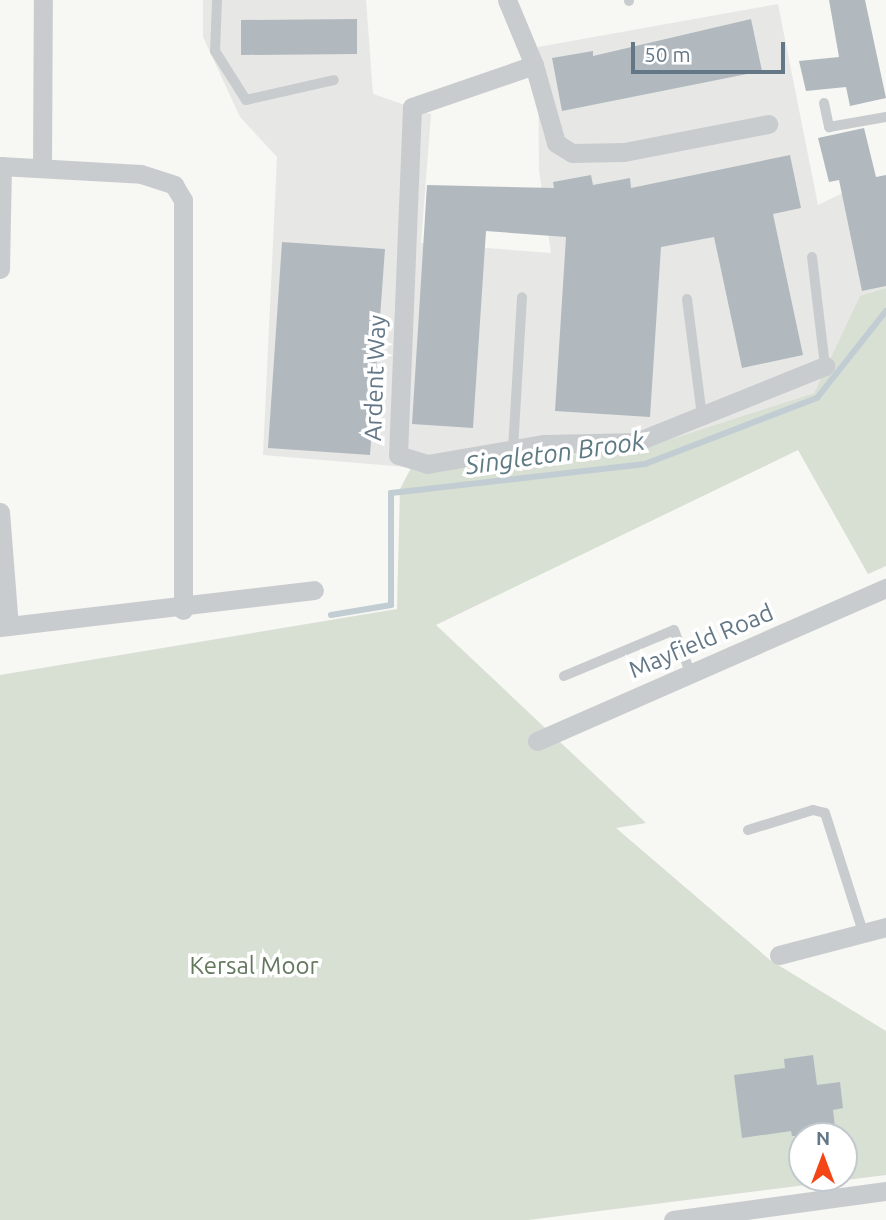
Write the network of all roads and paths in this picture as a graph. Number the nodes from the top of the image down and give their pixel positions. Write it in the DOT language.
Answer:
graph roads {
  1 [pos="43,0"];
  2 [pos="217,0"];
  3 [pos="507,0"];
  4 [pos="534,65"];
  5 [pos="334,80"];
  6 [pos="824,103"];
  7 [pos="886,117"];
  8 [pos="768,124"];
  9 [pos="1,166"];
  10 [pos="42,167"];
  11 [pos="812,257"];
  12 [pos="0,269"];
  13 [pos="522,297"];
  14 [pos="687,299"];
  15 [pos="825,366"];
  16 [pos="702,416"];
  17 [pos="513,449"];
  18 [pos="0,512"];
  19 [pos="886,588"];
  20 [pos="314,590"];
  21 [pos="183,610"];
  22 [pos="4,627"];
  23 [pos="690,672"];
  24 [pos="564,676"];
  25 [pos="537,741"];
  26 [pos="748,830"];
  27 [pos="886,927"];
  28 [pos="863,932"];
  29 [pos="779,955"];
  30 [pos="886,1191"];
  31 [pos="782,1212"];
  32 [pos="673,1220"];
  1 -- 10 [label="street"];
  2 -- 5 [label="lane"];
  3 -- 4 [label="street"];
  4 -- 8 [label="street"];
  4 -- 17 [label="street, Ardent Way"];
  6 -- 7 [label="lane"];
  9 -- 10 [label="street"];
  9 -- 12 [label="street"];
  10 -- 21 [label="street"];
  11 -- 15 [label="lane"];
  13 -- 17 [label="lane"];
  14 -- 16 [label="lane"];
  15 -- 16 [label="street, Ardent Way"];
  16 -- 17 [label="street, Ardent Way"];
  18 -- 22 [label="street"];
  19 -- 23 [label="street, Mayfield Road"];
  20 -- 21 [label="street"];
  21 -- 22 [label="street"];
  23 -- 24 [label="lane"];
  23 -- 25 [label="street, Mayfield Road"];
  26 -- 28 [label="lane"];
  27 -- 28 [label="street"];
  28 -- 29 [label="street"];
  30 -- 31 [label="street"];
  31 -- 32 [label="street"];
}
